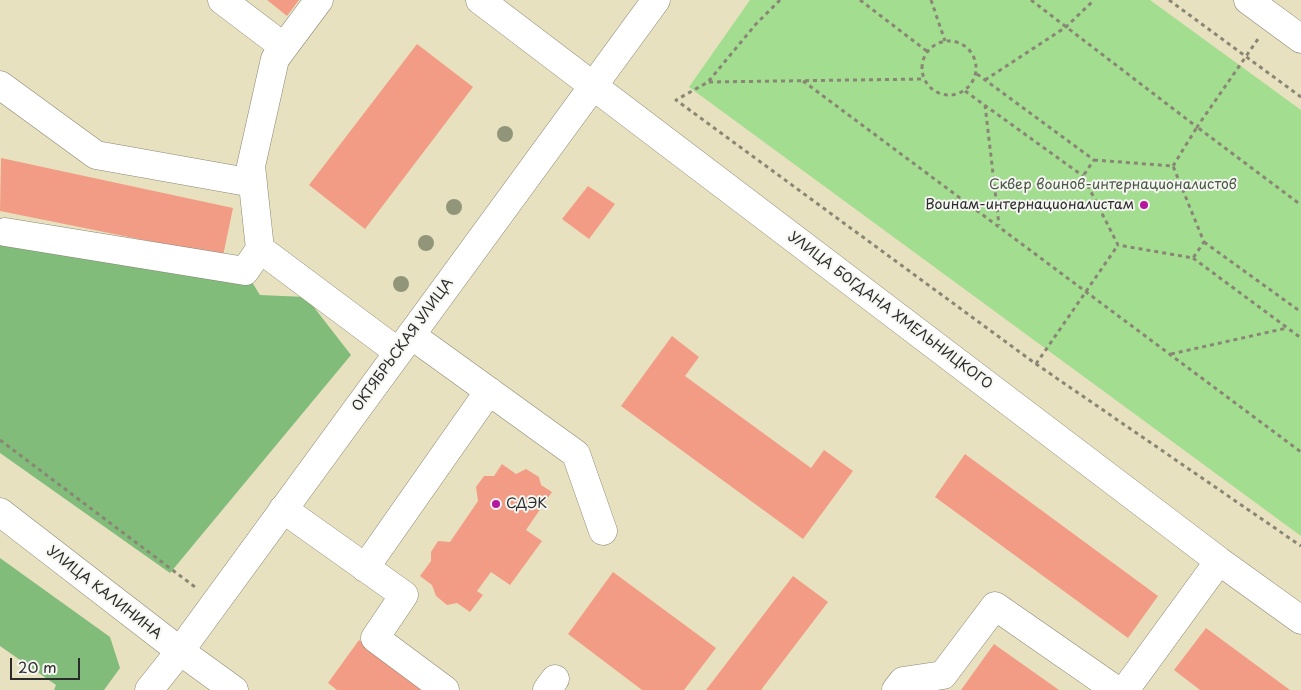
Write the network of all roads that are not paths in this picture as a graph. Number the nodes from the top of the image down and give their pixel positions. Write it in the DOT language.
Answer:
graph roads {
  1 [pos="222,0"];
  2 [pos="320,0"];
  3 [pos="480,0"];
  4 [pos="656,0"];
  5 [pos="1248,0"];
  6 [pos="1301,39"];
  7 [pos="284,47"];
  8 [pos="0,85"];
  9 [pos="593,86"];
  10 [pos="253,183"];
  11 [pos="5,232"];
  12 [pos="260,250"];
  13 [pos="405,344"];
  14 [pos="489,391"];
  15 [pos="283,509"];
  16 [pos="0,512"];
  17 [pos="603,531"];
  18 [pos="1219,561"];
  19 [pos="365,568"];
  20 [pos="1301,620"];
  21 [pos="180,651"];
  22 [pos="149,690"];
  23 [pos="234,690"];
  24 [pos="445,690"];
  25 [pos="896,690"];
  26 [pos="1116,690"];
  27 [pos="1125,690"];
  1 -- 7 [label="main road"];
  2 -- 7 [label="main road"];
  3 -- 9 [label="main road, УЛИЦА БОГДАНА ХМЕЛЬНИЦКОГО"];
  4 -- 9 [label="main road, ОКТЯБРЬСКАЯ УЛИЦА"];
  5 -- 6 [label="main road"];
  7 -- 10 [label="main road"];
  8 -- 10 [label="main road"];
  9 -- 13 [label="main road, ОКТЯБРЬСКАЯ УЛИЦА"];
  9 -- 18 [label="main road, УЛИЦА БОГДАНА ХМЕЛЬНИЦКОГО"];
  10 -- 12 [label="main road"];
  11 -- 12 [label="main road"];
  12 -- 13 [label="main road"];
  13 -- 14 [label="main road"];
  13 -- 15 [label="main road, ОКТЯБРЬСКАЯ УЛИЦА"];
  14 -- 17 [label="main road"];
  14 -- 19 [label="main road"];
  15 -- 19 [label="main road"];
  15 -- 21 [label="main road, ОКТЯБРЬСКАЯ УЛИЦА"];
  16 -- 21 [label="main road, УЛИЦА КАЛИНИНА"];
  18 -- 20 [label="main road, УЛИЦА БОГДАНА ХМЕЛЬНИЦКОГО"];
  18 -- 27 [label="main road"];
  19 -- 24 [label="main road"];
  21 -- 22 [label="main road, ОКТЯБРЬСКАЯ УЛИЦА"];
  21 -- 23 [label="main road, УЛИЦА КАЛИНИНА"];
  25 -- 26 [label="main road"];
}
